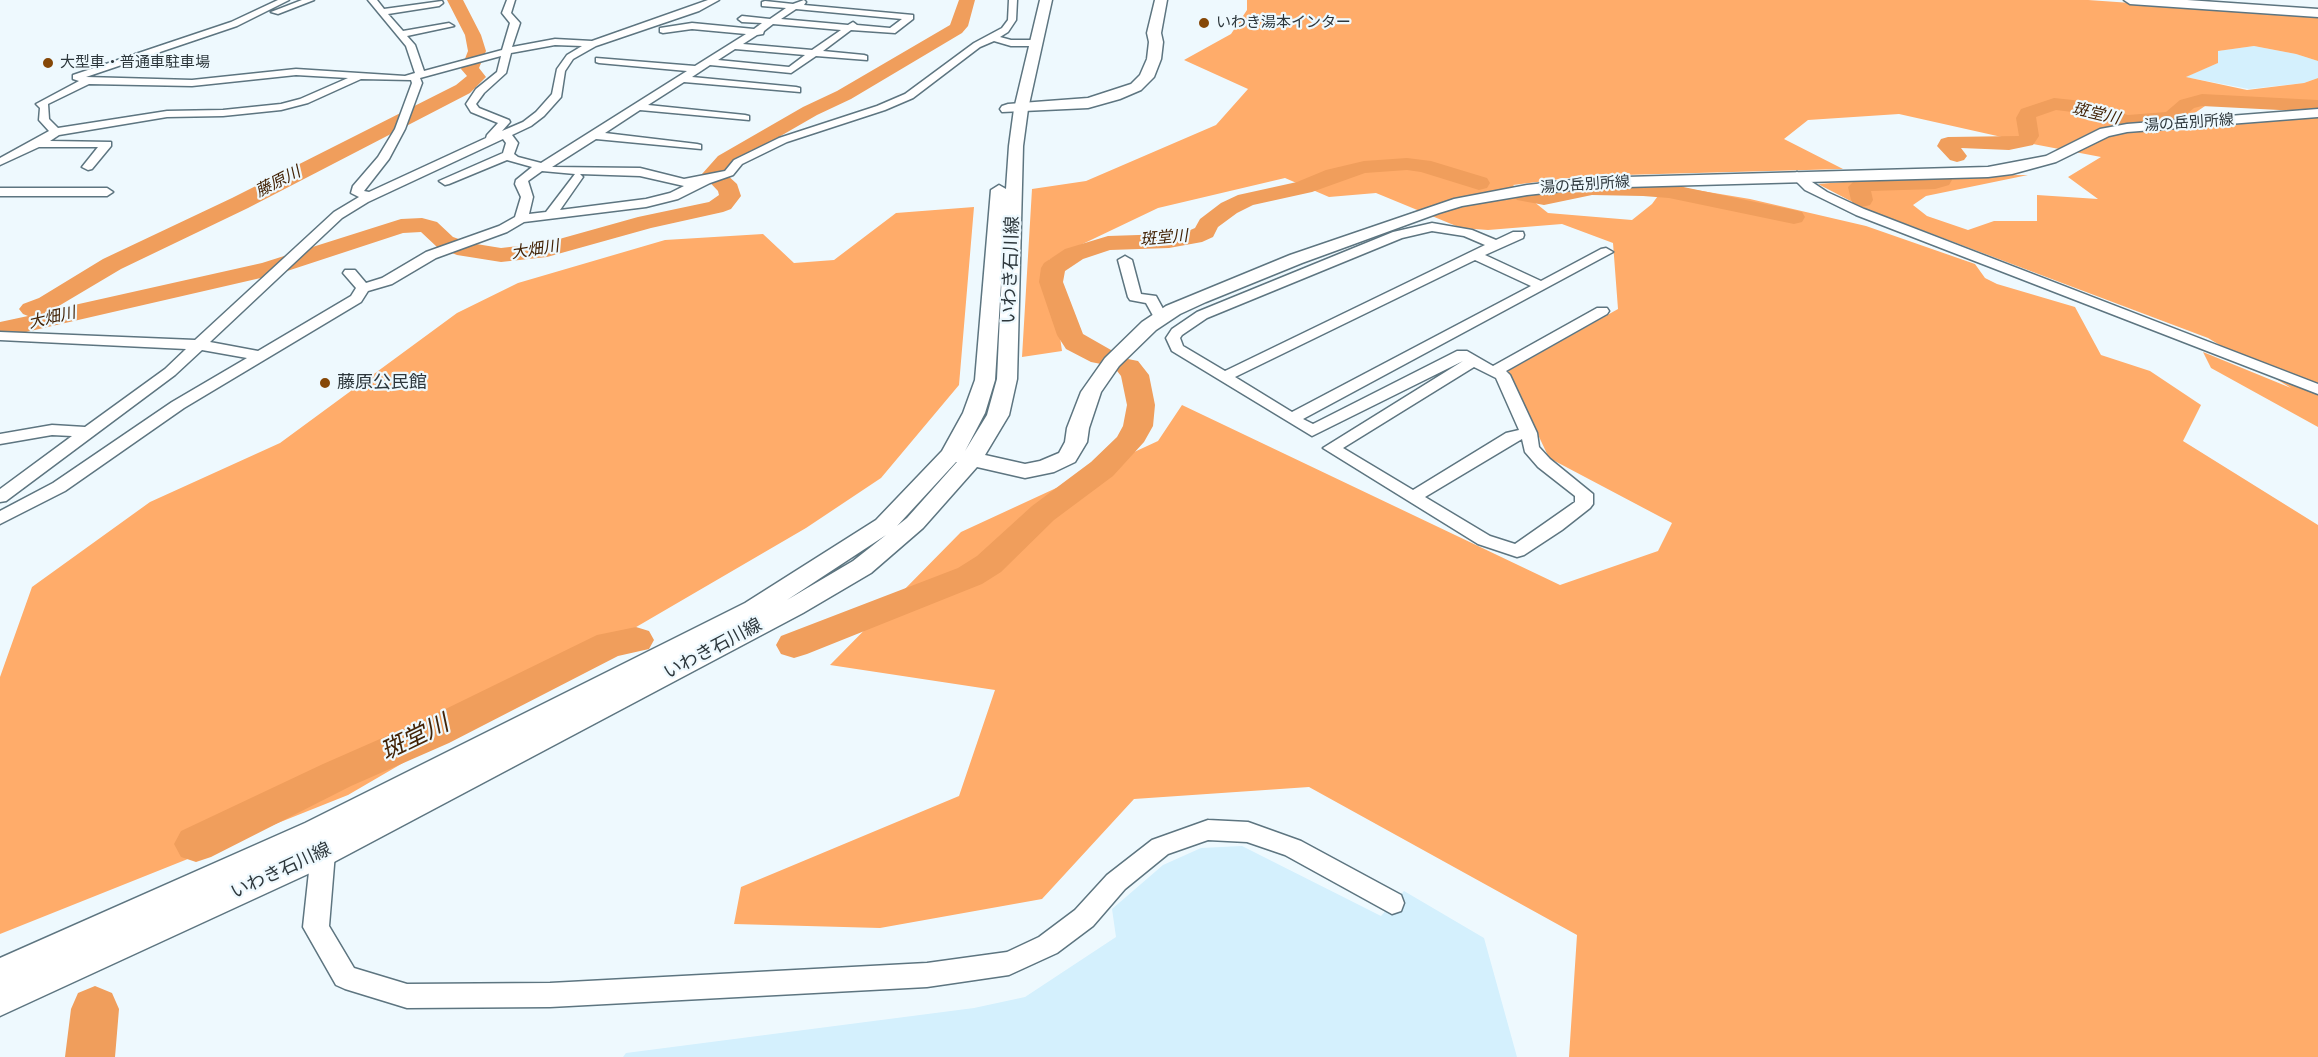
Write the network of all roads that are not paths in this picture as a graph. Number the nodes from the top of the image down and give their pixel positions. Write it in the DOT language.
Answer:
graph roads {
  1 [pos="285,0"];
  2 [pos="310,0"];
  3 [pos="385,0"];
  4 [pos="511,0"];
  5 [pos="715,0"];
  6 [pos="1013,0"];
  7 [pos="1034,0"];
  8 [pos="1046,0"];
  9 [pos="1161,0"];
  10 [pos="1170,0"];
  11 [pos="2130,0"];
  12 [pos="2186,0"];
  13 [pos="373,1"];
  14 [pos="439,3"];
  15 [pos="765,4"];
  16 [pos="799,4"];
  17 [pos="2318,10"];
  18 [pos="873,11"];
  19 [pos="261,12"];
  20 [pos="383,12"];
  21 [pos="742,19"];
  22 [pos="405,21"];
  23 [pos="773,21"];
  24 [pos="393,23"];
  25 [pos="449,26"];
  26 [pos="850,28"];
  27 [pos="756,32"];
  28 [pos="402,34"];
  29 [pos="778,34"];
  30 [pos="616,36"];
  31 [pos="671,36"];
  32 [pos="682,37"];
  33 [pos="823,38"];
  34 [pos="993,38"];
  35 [pos="834,39"];
  36 [pos="717,40"];
  37 [pos="1156,42"];
  38 [pos="1030,43"];
  39 [pos="593,44"];
  40 [pos="736,44"];
  41 [pos="505,51"];
  42 [pos="813,54"];
  43 [pos="841,56"];
  44 [pos="864,58"];
  45 [pos="599,60"];
  46 [pos="709,62"];
  47 [pos="698,69"];
  48 [pos="791,70"];
  49 [pos="813,72"];
  50 [pos="418,76"];
  51 [pos="359,77"];
  52 [pos="682,79"];
  53 [pos="87,81"];
  54 [pos="766,87"];
  55 [pos="796,90"];
  56 [pos="638,107"];
  57 [pos="1015,109"];
  58 [pos="2318,113"];
  59 [pos="745,118"];
  60 [pos="56,132"];
  61 [pos="594,135"];
  62 [pos="501,137"];
  63 [pos="37,144"];
  64 [pos="697,147"];
  65 [pos="508,155"];
  66 [pos="0,162"];
  67 [pos="542,166"];
  68 [pos="88,167"];
  69 [pos="1797,176"];
  70 [pos="577,177"];
  71 [pos="708,180"];
  72 [pos="445,182"];
  73 [pos="0,192"];
  74 [pos="106,192"];
  75 [pos="370,196"];
  76 [pos="550,215"];
  77 [pos="521,219"];
  78 [pos="1518,235"];
  79 [pos="1496,245"];
  80 [pos="1606,252"];
  81 [pos="1474,255"];
  82 [pos="1125,260"];
  83 [pos="350,273"];
  84 [pos="1250,278"];
  85 [pos="1542,286"];
  86 [pos="1266,287"];
  87 [pos="363,288"];
  88 [pos="1602,311"];
  89 [pos="1161,318"];
  90 [pos="4,337"];
  91 [pos="200,345"];
  92 [pos="261,356"];
  93 [pos="1474,361"];
  94 [pos="1493,372"];
  95 [pos="1226,376"];
  96 [pos="2318,389"];
  97 [pos="1292,418"];
  98 [pos="92,429"];
  99 [pos="141,430"];
  100 [pos="1528,433"];
  101 [pos="0,439"];
  102 [pos="961,457"];
  103 [pos="0,497"];
  104 [pos="1413,497"];
  105 [pos="0,518"];
  106 [pos="320,843"];
  107 [pos="1392,903"];
  108 [pos="0,974"];
  109 [pos="0,1000"];
  1 -- 19 [label="street"];
  2 -- 19 [label="street"];
  3 -- 13 [label="street"];
  4 -- 41 [label="street"];
  5 -- 30 [label="street"];
  6 -- 34 [label="street"];
  7 -- 38 [label="main road, いわき石川線"];
  8 -- 38 [label="main road, いわき石川線"];
  9 -- 37 [label="highway"];
  10 -- 37 [label="highway"];
  11 -- 17 [label="highway"];
  12 -- 17 [label="highway"];
  13 -- 20 [label="street"];
  14 -- 20 [label="street"];
  15 -- 16 [label="street"];
  16 -- 18 [label="street"];
  16 -- 23 [label="street"];
  18 -- 26 [label="street"];
  18 -- 26 [label="street"];
  19 -- 53 [label="street"];
  20 -- 24 [label="street"];
  21 -- 23 [label="street"];
  22 -- 24 [label="street"];
  23 -- 26 [label="street"];
  23 -- 27 [label="street"];
  24 -- 28 [label="street"];
  25 -- 28 [label="street"];
  26 -- 35 [label="street"];
  27 -- 29 [label="street"];
  27 -- 30 [label="street"];
  27 -- 40 [label="street"];
  28 -- 50 [label="street"];
  30 -- 39 [label="street"];
  31 -- 32 [label="street"];
  33 -- 35 [label="street"];
  34 -- 38 [label="street"];
  34 -- 71 [label="street"];
  35 -- 42 [label="street"];
  35 -- 43 [label="street"];
  36 -- 40 [label="street"];
  37 -- 57 [label="highway"];
  38 -- 57 [label="main road, いわき石川線"];
  39 -- 41 [label="street"];
  39 -- 62 [label="street"];
  40 -- 42 [label="street"];
  40 -- 46 [label="street"];
  41 -- 50 [label="street"];
  41 -- 62 [label="street"];
  42 -- 43 [label="street"];
  42 -- 48 [label="street"];
  43 -- 44 [label="street"];
  45 -- 47 [label="street"];
  46 -- 47 [label="street"];
  46 -- 48 [label="street"];
  47 -- 52 [label="street"];
  48 -- 49 [label="street"];
  48 -- 54 [label="street"];
  50 -- 51 [label="street"];
  50 -- 75 [label="street"];
  51 -- 53 [label="street"];
  51 -- 60 [label="street"];
  52 -- 54 [label="street"];
  52 -- 56 [label="street"];
  53 -- 60 [label="street"];
  54 -- 55 [label="street"];
  56 -- 59 [label="street"];
  56 -- 61 [label="street"];
  57 -- 102 [label="main road, いわき石川線"];
  58 -- 69 [label="main road, 湯の岳別所線"];
  60 -- 63 [label="street"];
  61 -- 64 [label="street"];
  61 -- 67 [label="street"];
  62 -- 65 [label="street"];
  62 -- 75 [label="street"];
  63 -- 66 [label="street"];
  63 -- 68 [label="street"];
  65 -- 67 [label="street"];
  65 -- 72 [label="street"];
  67 -- 71 [label="street"];
  67 -- 77 [label="street"];
  69 -- 84 [label="main road, 湯の岳別所線"];
  69 -- 96 [label="street"];
  70 -- 76 [label="street"];
  71 -- 76 [label="street"];
  73 -- 74 [label="street"];
  75 -- 91 [label="street"];
  76 -- 77 [label="street"];
  77 -- 87 [label="street"];
  78 -- 79 [label="street"];
  79 -- 81 [label="street"];
  79 -- 86 [label="street"];
  80 -- 85 [label="street"];
  81 -- 85 [label="street"];
  81 -- 95 [label="street"];
  82 -- 89 [label="street"];
  83 -- 87 [label="street"];
  84 -- 86 [label="street"];
  84 -- 89 [label="main road, 湯の岳別所線"];
  85 -- 97 [label="street"];
  86 -- 95 [label="street"];
  87 -- 92 [label="street"];
  88 -- 94 [label="street"];
  89 -- 102 [label="main road, 湯の岳別所線"];
  90 -- 91 [label="street"];
  91 -- 92 [label="street"];
  91 -- 98 [label="street"];
  92 -- 99 [label="street"];
  93 -- 94 [label="street"];
  93 -- 97 [label="street"];
  93 -- 104 [label="street"];
  94 -- 100 [label="street"];
  95 -- 97 [label="street"];
  98 -- 99 [label="street"];
  98 -- 101 [label="street"];
  98 -- 103 [label="street"];
  99 -- 105 [label="street"];
  100 -- 104 [label="street"];
  100 -- 104 [label="street"];
  102 -- 106 [label="main road, いわき石川線"];
  106 -- 107 [label="street"];
  106 -- 108 [label="main road, いわき石川線"];
  106 -- 109 [label="main road, いわき石川線"];
}
